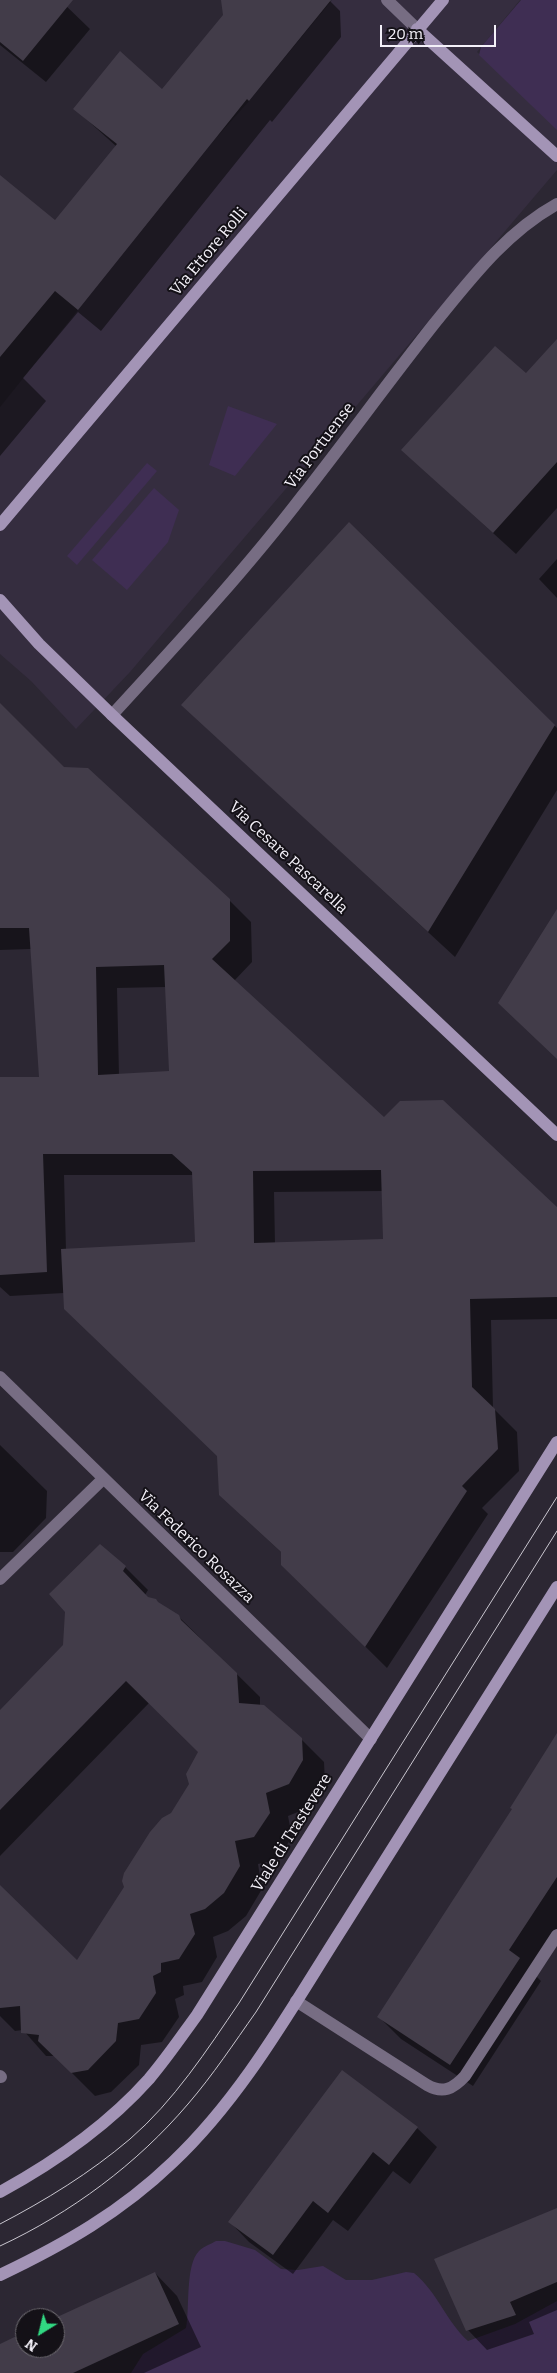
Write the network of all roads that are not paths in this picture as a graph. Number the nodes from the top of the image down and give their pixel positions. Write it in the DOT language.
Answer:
graph roads {
  1 [pos="387,0"];
  2 [pos="442,0"];
  3 [pos="417,29"];
  4 [pos="557,156"];
  5 [pos="557,204"];
  6 [pos="0,525"];
  7 [pos="0,600"];
  8 [pos="112,715"];
  9 [pos="557,1135"];
  10 [pos="0,1377"];
  11 [pos="557,1442"];
  12 [pos="103,1479"];
  13 [pos="0,1579"];
  14 [pos="557,1587"];
  15 [pos="370,1739"];
  16 [pos="557,1935"];
  17 [pos="296,2001"];
  18 [pos="0,2192"];
  19 [pos="0,2275"];
  1 -- 3 [label="street"];
  2 -- 3 [label="main road, Via Ettore Rolli"];
  3 -- 4 [label="main road"];
  3 -- 6 [label="main road, Via Ettore Rolli"];
  5 -- 8 [label="street, Via Portuense"];
  7 -- 8 [label="main road, Via Cesare Pascarella"];
  8 -- 9 [label="main road, Via Cesare Pascarella"];
  10 -- 12 [label="street, Via Federico Rosazza"];
  11 -- 15 [label="main road, Viale di Trastevere"];
  12 -- 13 [label="street"];
  12 -- 15 [label="street, Via Federico Rosazza"];
  14 -- 17 [label="main road"];
  15 -- 18 [label="main road, Viale di Trastevere"];
  16 -- 17 [label="street"];
  17 -- 19 [label="main road"];
}
